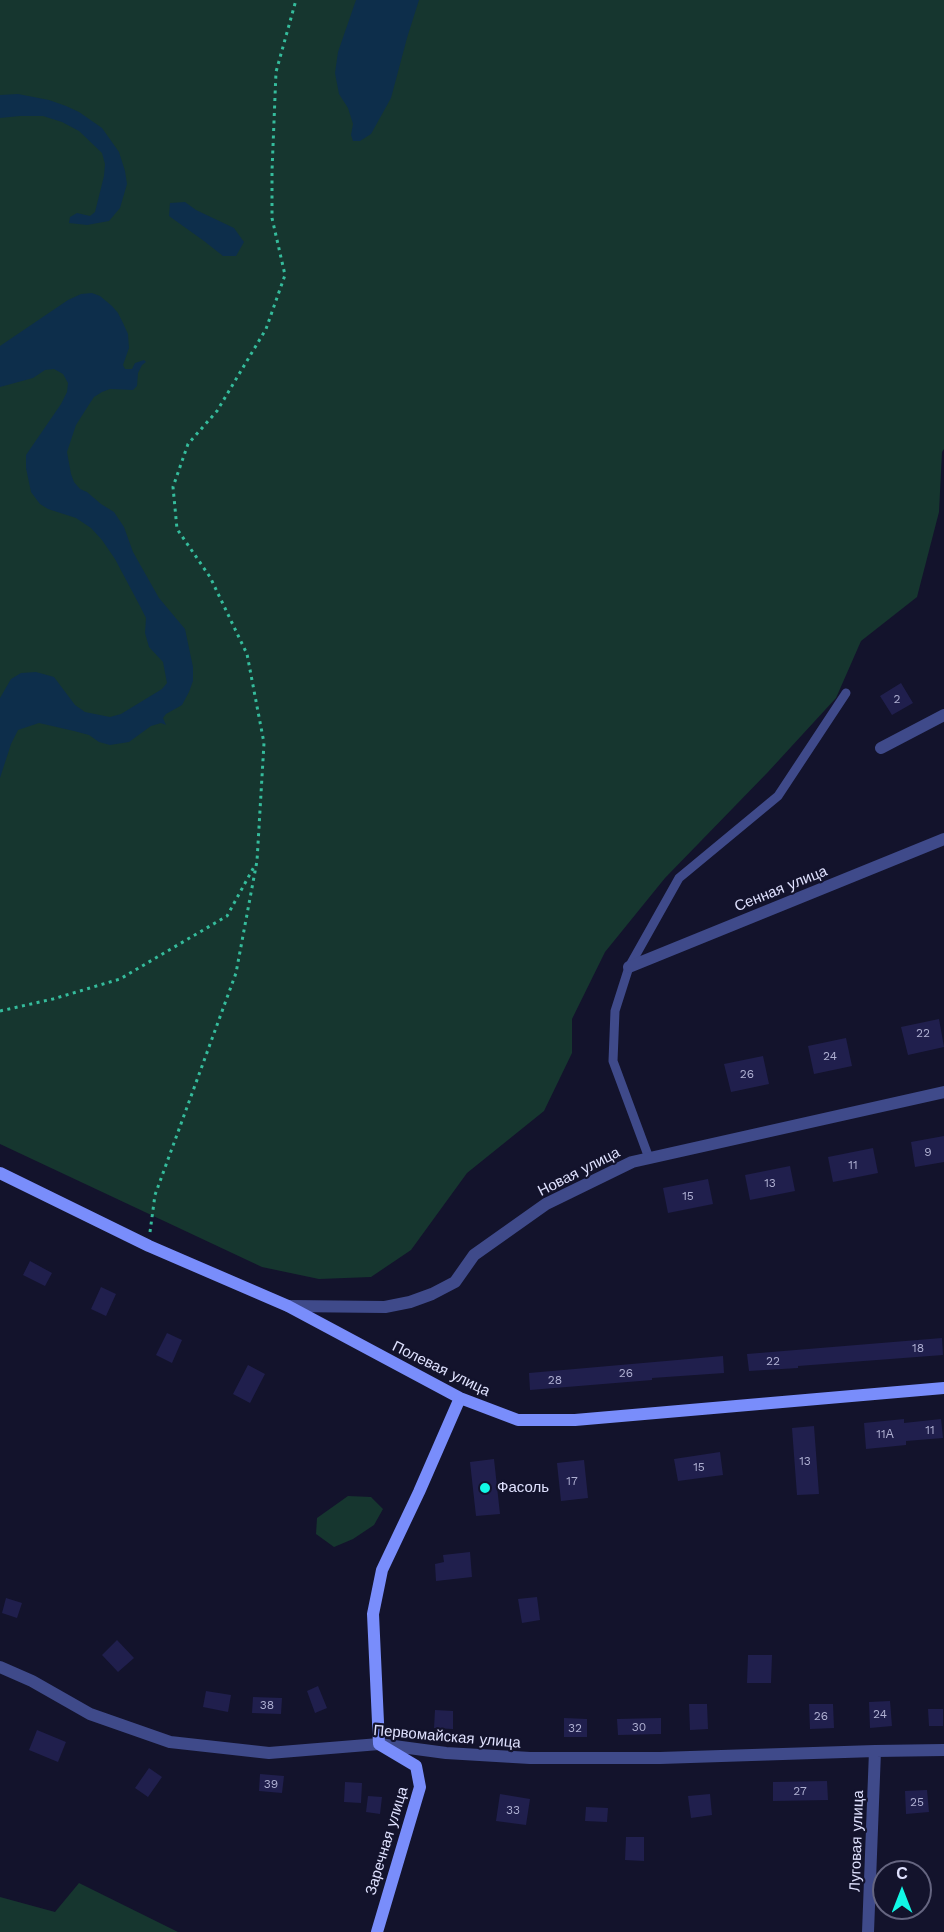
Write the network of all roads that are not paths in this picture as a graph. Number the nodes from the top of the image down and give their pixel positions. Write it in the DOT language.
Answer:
graph roads {
  1 [pos="846,693"];
  2 [pos="944,715"];
  3 [pos="881,748"];
  4 [pos="944,839"];
  5 [pos="629,967"];
  6 [pos="944,1092"];
  7 [pos="649,1158"];
  8 [pos="0,1173"];
  9 [pos="288,1306"];
  10 [pos="944,1389"];
  11 [pos="460,1398"];
  12 [pos="0,1667"];
  13 [pos="379,1744"];
  14 [pos="944,1750"];
  15 [pos="875,1751"];
  16 [pos="377,1932"];
  17 [pos="868,1932"];
  1 -- 5 [label="lane"];
  2 -- 3 [label="street"];
  4 -- 5 [label="street, Сенная улица"];
  5 -- 7 [label="lane"];
  6 -- 7 [label="street, Новая улица"];
  7 -- 9 [label="street, Новая улица"];
  8 -- 9 [label="street, Полевая улица"];
  9 -- 11 [label="street, Полевая улица"];
  10 -- 11 [label="street, Полевая улица"];
  11 -- 13 [label="street"];
  12 -- 13 [label="street, Первомайская улица"];
  13 -- 15 [label="street, Первомайская улица"];
  13 -- 16 [label="street, Заречная улица"];
  14 -- 15 [label="street, Первомайская улица"];
  15 -- 17 [label="street, Луговая улица"];
}
